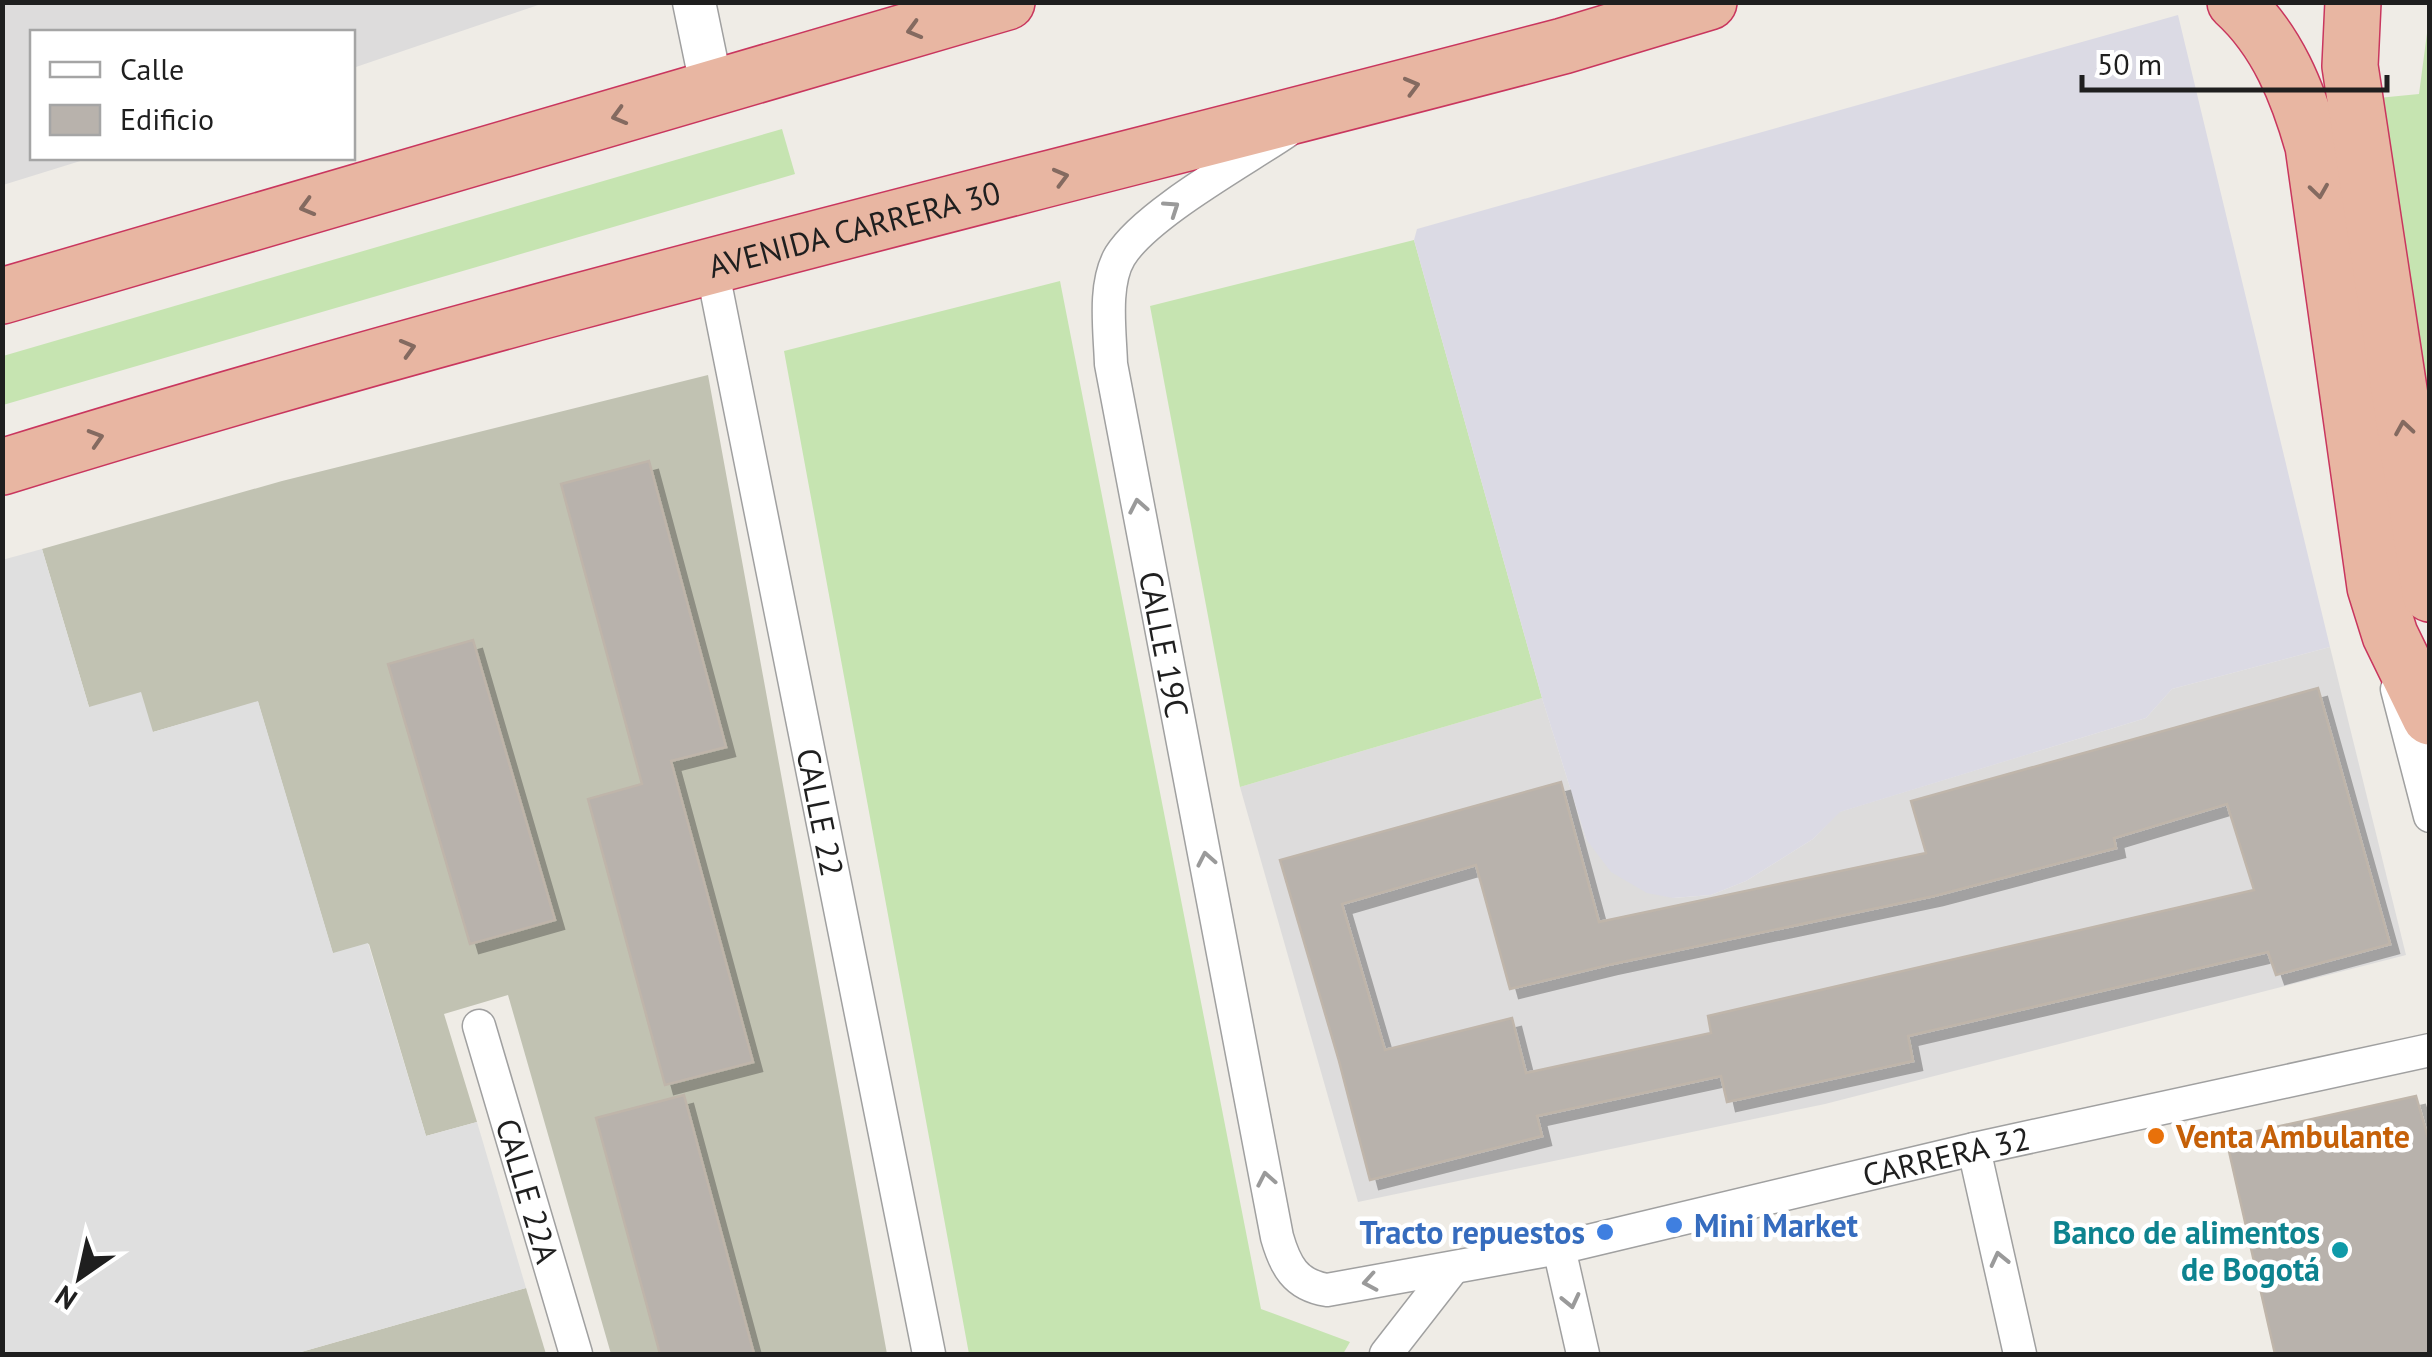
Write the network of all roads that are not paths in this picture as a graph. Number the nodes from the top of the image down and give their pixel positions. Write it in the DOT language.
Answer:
graph roads {
  1 [pos="694,2"];
  2 [pos="1007,2"];
  3 [pos="1709,2"];
  4 [pos="2235,2"];
  5 [pos="2353,2"];
  6 [pos="712,89"];
  7 [pos="1318,110"];
  8 [pos="712,268"];
  9 [pos="2,296"];
  10 [pos="2,467"];
  11 [pos="2375,587"];
  12 [pos="2430,594"];
  13 [pos="2430,716"];
  14 [pos="2430,816"];
  15 [pos="479,1026"];
  16 [pos="2430,1050"];
  17 [pos="1974,1149"];
  18 [pos="1559,1248"];
  19 [pos="1453,1268"];
  20 [pos="1291,1272"];
  21 [pos="576,1354"];
  22 [pos="929,1354"];
  23 [pos="1386,1354"];
  24 [pos="1583,1354"];
  25 [pos="2020,1354"];
  1 -- 6 [label="street"];
  2 -- 6 [label="highway, one-way"];
  7 -- 3 [label="highway, AVENIDA CARRERA 30, one-way"];
  4 -- 11 [label="highway, one-way"];
  12 -- 5 [label="highway, one-way"];
  6 -- 9 [label="highway, one-way"];
  8 -- 7 [label="highway, AVENIDA CARRERA 30, one-way"];
  20 -- 7 [label="street, CALLE 19C, one-way"];
  10 -- 8 [label="highway, AVENIDA CARRERA 30, one-way"];
  8 -- 22 [label="street, CALLE 22"];
  11 -- 13 [label="highway"];
  11 -- 14 [label="street"];
  15 -- 21 [label="street, CALLE 22A"];
  16 -- 17 [label="street, CARRERA 32"];
  17 -- 18 [label="street, CARRERA 32"];
  25 -- 17 [label="street, one-way"];
  18 -- 19 [label="street, CARRERA 32"];
  18 -- 24 [label="street, one-way"];
  19 -- 20 [label="street, CARRERA 32, one-way"];
  19 -- 23 [label="street"];
}
